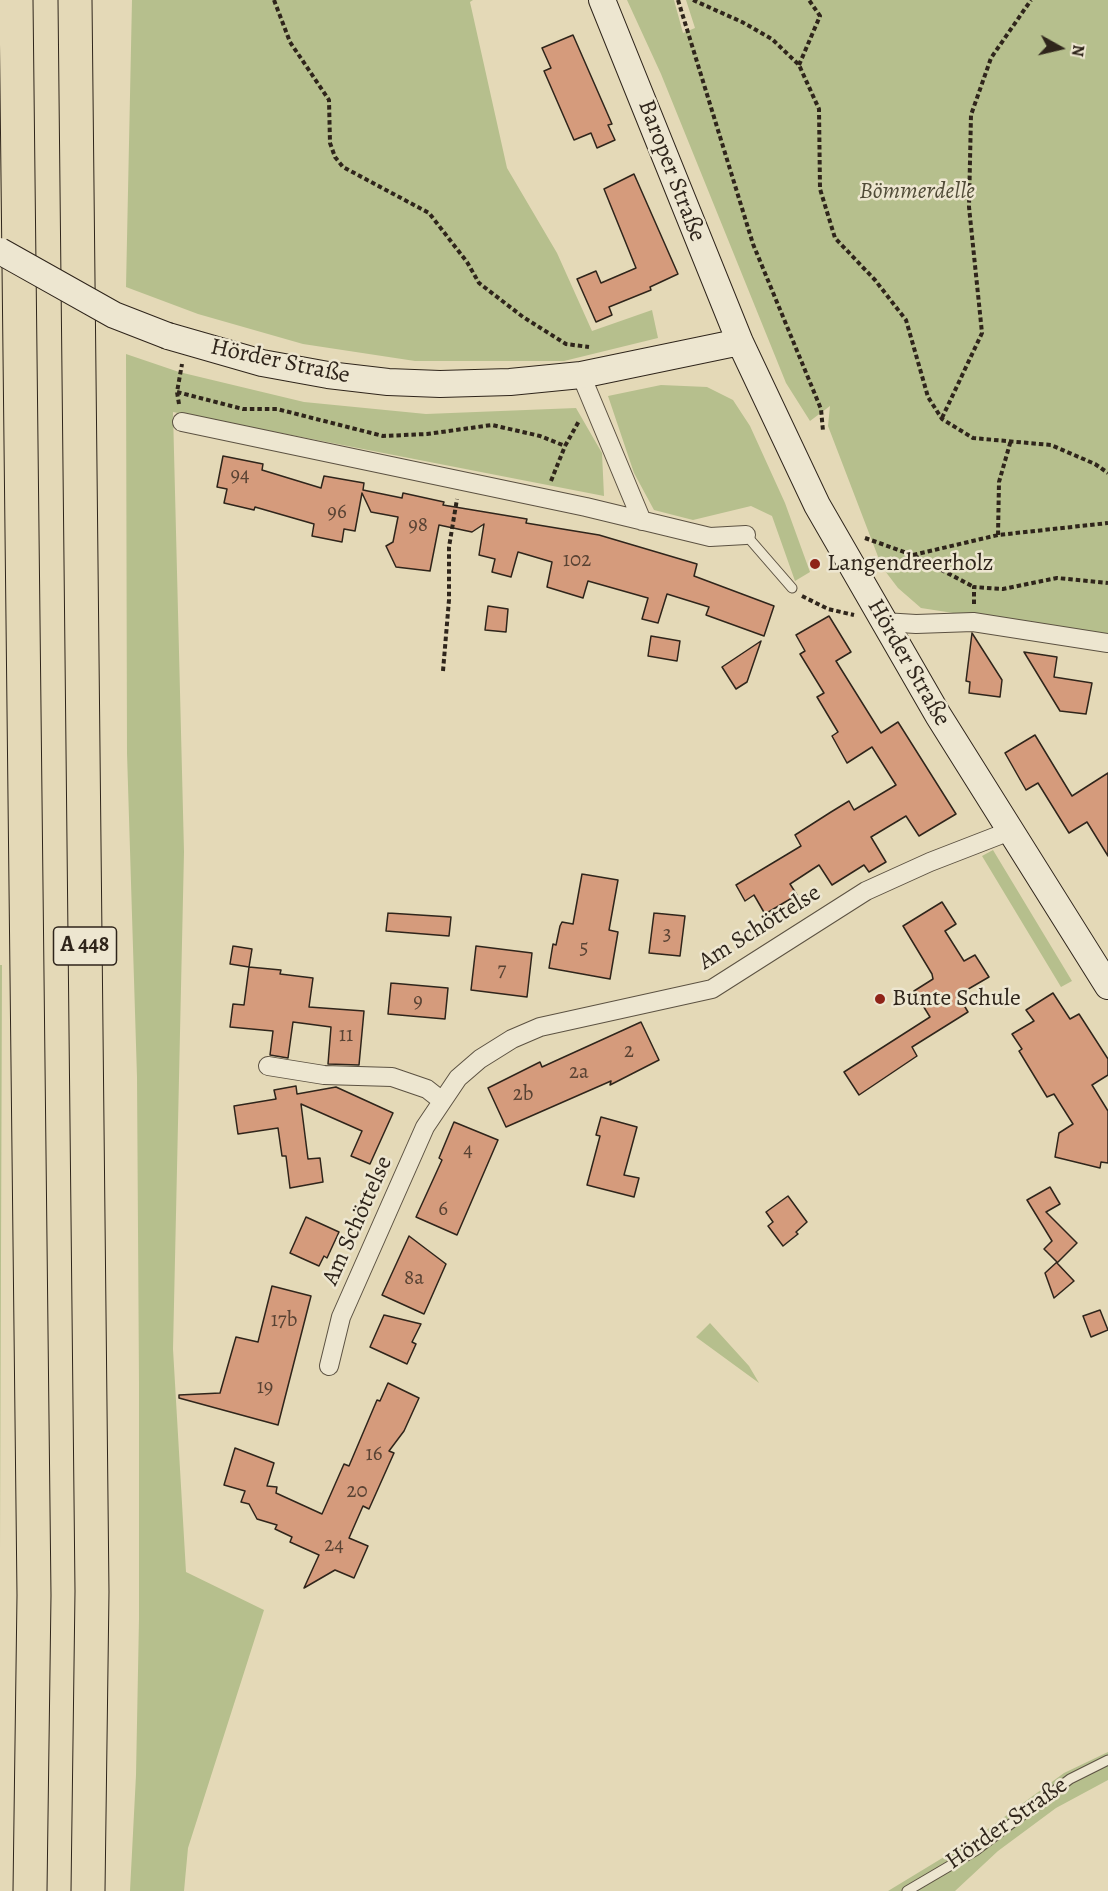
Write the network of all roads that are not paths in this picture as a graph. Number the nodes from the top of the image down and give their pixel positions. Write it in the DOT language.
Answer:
graph roads {
  1 [pos="16,0"];
  2 [pos="75,0"];
  3 [pos="602,0"];
  4 [pos="0,251"];
  5 [pos="740,342"];
  6 [pos="581,375"];
  7 [pos="182,422"];
  8 [pos="642,521"];
  9 [pos="746,534"];
  10 [pos="792,588"];
  11 [pos="883,622"];
  12 [pos="1108,643"];
  13 [pos="1010,831"];
  14 [pos="1108,986"];
  15 [pos="268,1066"];
  16 [pos="441,1100"];
  17 [pos="329,1366"];
  18 [pos="1108,1760"];
  19 [pos="30,1891"];
  20 [pos="88,1891"];
  21 [pos="907,1891"];
  1 -- 19 [label="highway, A 448"];
  2 -- 20 [label="highway, A 448"];
  3 -- 5 [label="main road, Baroper Straße"];
  4 -- 6 [label="main road, Hörder Straße, bridge"];
  5 -- 6 [label="main road, Hörder Straße"];
  5 -- 11 [label="main road, Hörder Straße"];
  6 -- 8 [label="street"];
  7 -- 8 [label="street"];
  8 -- 9 [label="street"];
  9 -- 10 [label="lane"];
  11 -- 12 [label="street"];
  11 -- 13 [label="main road, Hörder Straße"];
  13 -- 14 [label="main road, Hörder Straße"];
  13 -- 16 [label="street, Am Schöttelse"];
  15 -- 16 [label="street"];
  16 -- 17 [label="street, Am Schöttelse"];
  18 -- 21 [label="lane, Hörder Straße"];
}
